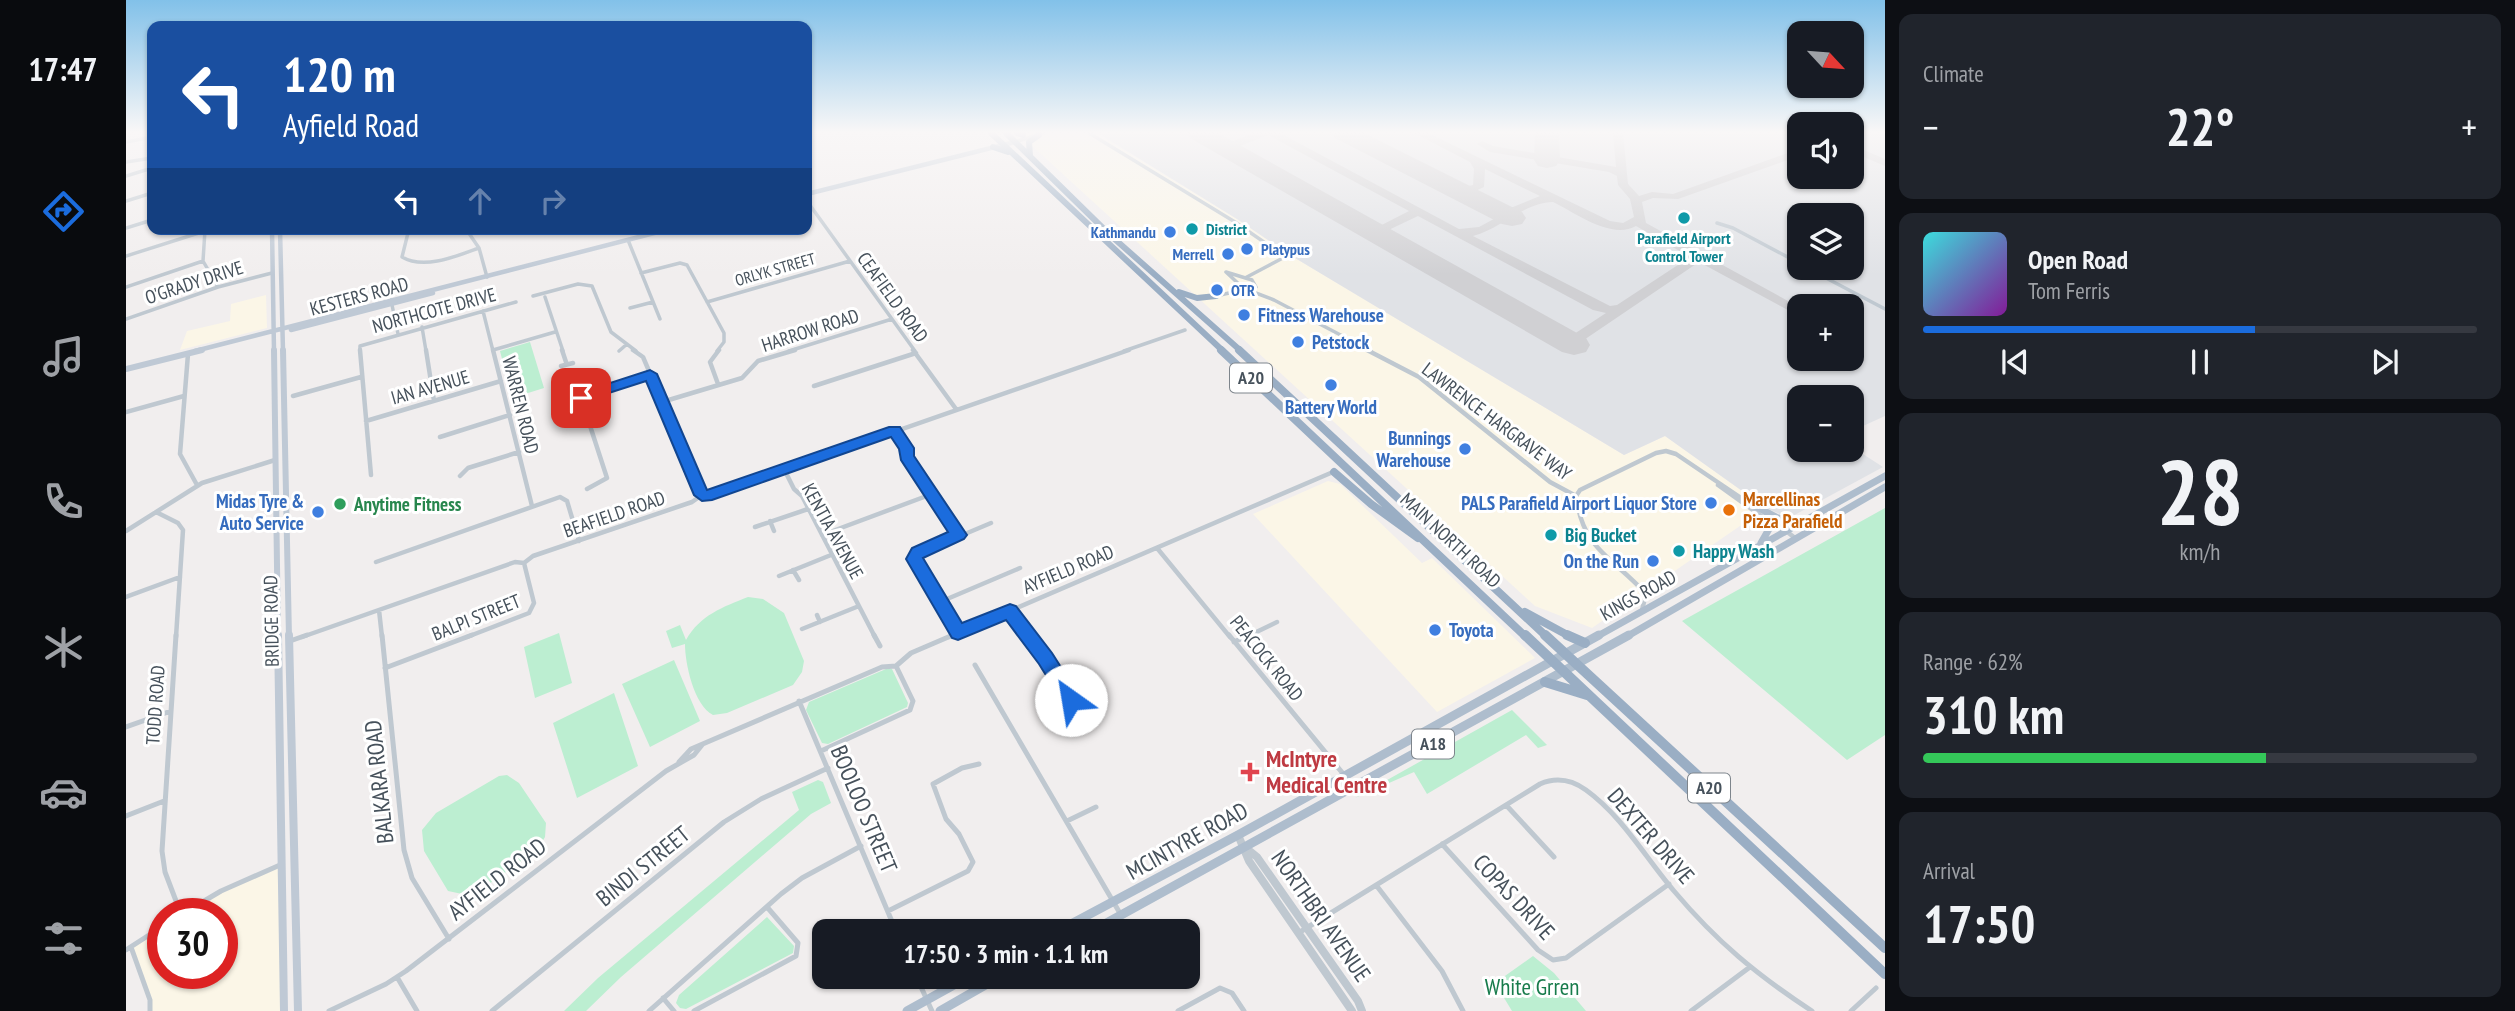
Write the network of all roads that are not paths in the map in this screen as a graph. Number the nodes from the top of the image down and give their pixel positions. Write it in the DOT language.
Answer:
graph roads {
  1 [pos="861,180"];
  2 [pos="1041,180"];
  3 [pos="1054,180"];
  4 [pos="1166,180"];
  5 [pos="812,193"];
  6 [pos="147,195"];
  7 [pos="126,201"];
  8 [pos="812,208"];
  9 [pos="147,222"];
  10 [pos="1717,223"];
  11 [pos="126,228"];
  12 [pos="190,235"];
  13 [pos="205,235"];
  14 [pos="272,235"];
  15 [pos="280,235"];
  16 [pos="408,235"];
  17 [pos="470,235"];
  18 [pos="645,235"];
  19 [pos="628,240"];
  20 [pos="479,248"];
  21 [pos="126,256"];
  22 [pos="1787,256"];
  23 [pos="203,261"];
  24 [pos="850,261"];
  25 [pos="1264,268"];
  26 [pos="281,271"];
  27 [pos="641,273"];
  28 [pos="272,274"];
  29 [pos="487,276"];
  30 [pos="1244,278"];
  31 [pos="1830,280"];
  32 [pos="1237,283"];
  33 [pos="1256,284"];
  34 [pos="126,287"];
  35 [pos="218,287"];
  36 [pos="1173,289"];
  37 [pos="1247,290"];
  38 [pos="533,296"];
  39 [pos="1217,296"];
  40 [pos="545,297"];
  41 [pos="1274,300"];
  42 [pos="392,301"];
  43 [pos="516,302"];
  44 [pos="653,302"];
  45 [pos="707,302"];
  46 [pos="630,308"];
  47 [pos="1885,309"];
  48 [pos="483,311"];
  49 [pos="1200,313"];
  50 [pos="126,319"];
  51 [pos="660,319"];
  52 [pos="892,319"];
  53 [pos="422,327"];
  54 [pos="1185,330"];
  55 [pos="273,332"];
  56 [pos="555,332"];
  57 [pos="282,333"];
  58 [pos="398,334"];
  59 [pos="626,344"];
  60 [pos="353,345"];
  61 [pos="360,346"];
  62 [pos="493,350"];
  63 [pos="619,351"];
  64 [pos="916,353"];
  65 [pos="190,354"];
  66 [pos="566,362"];
  67 [pos="573,363"];
  68 [pos="561,366"];
  69 [pos="126,369"];
  70 [pos="650,374"];
  71 [pos="361,377"];
  72 [pos="501,381"];
  73 [pos="718,384"];
  74 [pos="814,386"];
  75 [pos="184,396"];
  76 [pos="293,396"];
  77 [pos="434,401"];
  78 [pos="662,402"];
  79 [pos="956,409"];
  80 [pos="126,412"];
  81 [pos="510,415"];
  82 [pos="366,421"];
  83 [pos="895,431"];
  84 [pos="439,437"];
  85 [pos="519,452"];
  86 [pos="285,457"];
  87 [pos="275,460"];
  88 [pos="784,469"];
  89 [pos="1334,472"];
  90 [pos="372,475"];
  91 [pos="460,476"];
  92 [pos="1885,477"];
  93 [pos="1715,482"];
  94 [pos="197,485"];
  95 [pos="1885,487"];
  96 [pos="587,489"];
  97 [pos="932,494"];
  98 [pos="702,495"];
  99 [pos="1576,496"];
  100 [pos="1749,503"];
  101 [pos="532,506"];
  102 [pos="808,509"];
  103 [pos="156,512"];
  104 [pos="1767,521"];
  105 [pos="770,522"];
  106 [pos="991,523"];
  107 [pos="1800,524"];
  108 [pos="755,527"];
  109 [pos="126,531"];
  110 [pos="774,531"];
  111 [pos="1786,532"];
  112 [pos="822,535"];
  113 [pos="958,535"];
  114 [pos="1795,538"];
  115 [pos="579,541"];
  116 [pos="1759,547"];
  117 [pos="1157,548"];
  118 [pos="1437,551"];
  119 [pos="831,555"];
  120 [pos="376,562"];
  121 [pos="524,563"];
  122 [pos="1020,568"];
  123 [pos="793,570"];
  124 [pos="779,576"];
  125 [pos="180,577"];
  126 [pos="799,580"];
  127 [pos="126,597"];
  128 [pos="940,602"];
  129 [pos="1513,605"];
  130 [pos="859,606"];
  131 [pos="379,610"];
  132 [pos="1010,611"];
  133 [pos="1642,611"];
  134 [pos="817,615"];
  135 [pos="820,622"];
  136 [pos="1277,622"];
  137 [pos="802,629"];
  138 [pos="958,633"];
  139 [pos="289,642"];
  140 [pos="1234,642"];
  141 [pos="1585,643"];
  142 [pos="278,646"];
  143 [pos="880,646"];
  144 [pos="1565,654"];
  145 [pos="1553,660"];
  146 [pos="1576,664"];
  147 [pos="975,665"];
  148 [pos="896,666"];
  149 [pos="385,668"];
  150 [pos="1565,671"];
  151 [pos="1545,682"];
  152 [pos="1593,697"];
  153 [pos="1071,700"];
  154 [pos="799,702"];
  155 [pos="171,711"];
  156 [pos="1452,716"];
  157 [pos="1483,716"];
  158 [pos="126,727"];
  159 [pos="821,751"];
  160 [pos="979,764"];
  161 [pos="828,768"];
  162 [pos="1345,776"];
  163 [pos="1354,787"];
  164 [pos="164,801"];
  165 [pos="1506,805"];
  166 [pos="1096,807"];
  167 [pos="126,816"];
  168 [pos="1067,821"];
  169 [pos="1238,835"];
  170 [pos="1442,844"];
  171 [pos="861,846"];
  172 [pos="1245,847"];
  173 [pos="1554,857"];
  174 [pos="293,860"];
  175 [pos="281,865"];
  176 [pos="1669,884"];
  177 [pos="1376,885"];
  178 [pos="176,898"];
  179 [pos="209,898"];
  180 [pos="1115,902"];
  181 [pos="767,906"];
  182 [pos="888,911"];
  183 [pos="1122,916"];
  184 [pos="892,919"];
  185 [pos="1082,919"];
  186 [pos="1116,919"];
  187 [pos="1304,930"];
  188 [pos="147,936"];
  189 [pos="449,939"];
  190 [pos="129,948"];
  191 [pos="1885,948"];
  192 [pos="1749,967"];
  193 [pos="1885,974"];
  194 [pos="397,977"];
  195 [pos="1876,988"];
  196 [pos="922,989"];
  197 [pos="947,989"];
  198 [pos="979,989"];
  199 [pos="663,998"];
  200 [pos="927,1000"];
  201 [pos="150,1011"];
  202 [pos="284,1011"];
  203 [pos="298,1011"];
  204 [pos="329,1011"];
  205 [pos="417,1011"];
  206 [pos="492,1011"];
  207 [pos="649,1011"];
  208 [pos="674,1011"];
  209 [pos="694,1011"];
  210 [pos="907,1011"];
  211 [pos="932,1011"];
  212 [pos="940,1011"];
  213 [pos="1178,1011"];
  214 [pos="1244,1011"];
  215 [pos="1352,1011"];
  216 [pos="1362,1011"];
  217 [pos="1462,1011"];
  218 [pos="1691,1011"];
  219 [pos="1812,1011"];
  220 [pos="1851,1011"];
  1 -- 5 [label="main road"];
  2 -- 118 [label="highway, MAIN NORTH ROAD / A20"];
  3 -- 36 [label="highway, MAIN NORTH ROAD / A20"];
  4 -- 25 [label="street"];
  6 -- 7 [label="street"];
  8 -- 24 [label="street, CEAFIELD ROAD"];
  9 -- 11 [label="street"];
  10 -- 22 [label="street"];
  12 -- 21 [label="street"];
  13 -- 23 [label="street"];
  14 -- 28 [label="main road, BRIDGE ROAD"];
  15 -- 26 [label="main road, BRIDGE ROAD"];
  16 -- 20 [label="street"];
  17 -- 20 [label="street"];
  18 -- 19 [label="main road, KESTERS ROAD"];
  19 -- 27 [label="street"];
  19 -- 29 [label="main road, KESTERS ROAD"];
  20 -- 29 [label="street"];
  23 -- 34 [label="street"];
  23 -- 35 [label="street"];
  24 -- 45 [label="street, ORLYK STREET"];
  24 -- 52 [label="street, CEAFIELD ROAD"];
  25 -- 30 [label="street"];
  25 -- 33 [label="street"];
  26 -- 28 [label="main road"];
  26 -- 57 [label="main road, BRIDGE ROAD"];
  27 -- 44 [label="street"];
  27 -- 45 [label="street"];
  28 -- 35 [label="street, O'GRADY DRIVE"];
  28 -- 55 [label="main road, BRIDGE ROAD"];
  29 -- 42 [label="main road, KESTERS ROAD"];
  30 -- 32 [label="street"];
  30 -- 32 [label="street"];
  30 -- 33 [label="street"];
  31 -- 47 [label="street"];
  32 -- 37 [label="street, LAWRENCE HARGRAVE WAY"];
  32 -- 39 [label="street"];
  33 -- 37 [label="street"];
  33 -- 41 [label="street, LAWRENCE HARGRAVE WAY"];
  35 -- 50 [label="street, O'GRADY DRIVE"];
  36 -- 39 [label="highway"];
  36 -- 49 [label="highway, MAIN NORTH ROAD / A20"];
  37 -- 39 [label="street"];
  37 -- 41 [label="street, LAWRENCE HARGRAVE WAY"];
  38 -- 40 [label="street"];
  39 -- 49 [label="highway"];
  40 -- 56 [label="street"];
  40 -- 59 [label="street"];
  41 -- 99 [label="street, LAWRENCE HARGRAVE WAY"];
  42 -- 57 [label="main road, KESTERS ROAD"];
  42 -- 57 [label="main road, KESTERS ROAD"];
  42 -- 58 [label="street"];
  43 -- 48 [label="street, NORTHCOTE DRIVE"];
  44 -- 46 [label="street"];
  44 -- 51 [label="street"];
  45 -- 73 [label="street"];
  48 -- 53 [label="street, NORTHCOTE DRIVE"];
  48 -- 62 [label="street, WARREN ROAD"];
  49 -- 129 [label="highway, MAIN NORTH ROAD / A20"];
  52 -- 64 [label="street, CEAFIELD ROAD"];
  52 -- 73 [label="street, HARROW ROAD"];
  53 -- 58 [label="street, NORTHCOTE DRIVE"];
  53 -- 77 [label="street"];
  54 -- 79 [label="street, BEAFIELD ROAD"];
  55 -- 57 [label="main road, KESTERS ROAD"];
  55 -- 65 [label="main road, KESTERS ROAD"];
  55 -- 87 [label="main road, BRIDGE ROAD"];
  56 -- 62 [label="street"];
  56 -- 66 [label="street"];
  57 -- 86 [label="main road, BRIDGE ROAD"];
  58 -- 61 [label="street, NORTHCOTE DRIVE"];
  59 -- 63 [label="street"];
  59 -- 70 [label="street"];
  60 -- 61 [label="street, NORTHCOTE DRIVE"];
  61 -- 71 [label="street, NORTHCOTE DRIVE"];
  62 -- 72 [label="street, WARREN ROAD"];
  64 -- 74 [label="street"];
  64 -- 79 [label="street, CEAFIELD ROAD"];
  65 -- 69 [label="main road, KESTERS ROAD"];
  65 -- 75 [label="street"];
  66 -- 67 [label="street"];
  66 -- 68 [label="street"];
  70 -- 78 [label="street"];
  70 -- 96 [label="street"];
  71 -- 76 [label="street"];
  71 -- 82 [label="street, NORTHCOTE DRIVE"];
  72 -- 77 [label="street, IAN AVENUE"];
  72 -- 81 [label="street, WARREN ROAD"];
  73 -- 78 [label="street, HARROW ROAD"];
  75 -- 80 [label="street"];
  75 -- 94 [label="street"];
  77 -- 82 [label="street, IAN AVENUE"];
  78 -- 98 [label="street"];
  79 -- 83 [label="street, BEAFIELD ROAD"];
  81 -- 84 [label="street"];
  81 -- 85 [label="street, WARREN ROAD"];
  82 -- 90 [label="street, NORTHCOTE DRIVE"];
  83 -- 88 [label="street, BEAFIELD ROAD"];
  83 -- 97 [label="street"];
  85 -- 91 [label="street"];
  85 -- 101 [label="street, WARREN ROAD"];
  86 -- 87 [label="main road"];
  86 -- 139 [label="main road, BRIDGE ROAD"];
  87 -- 94 [label="street"];
  87 -- 142 [label="main road, BRIDGE ROAD"];
  88 -- 98 [label="street, BEAFIELD ROAD"];
  88 -- 102 [label="street, KENTIA AVENUE"];
  89 -- 117 [label="street, AYFIELD ROAD"];
  89 -- 118 [label="highway"];
  92 -- 107 [label="main road, KINGS ROAD / A18"];
  93 -- 99 [label="street"];
  93 -- 100 [label="street"];
  93 -- 104 [label="street"];
  94 -- 103 [label="street"];
  95 -- 114 [label="main road, KINGS ROAD / A18"];
  97 -- 112 [label="street"];
  97 -- 113 [label="street"];
  98 -- 115 [label="street, BEAFIELD ROAD"];
  99 -- 133 [label="street, LAWRENCE HARGRAVE WAY"];
  100 -- 107 [label="main road"];
  100 -- 111 [label="street"];
  101 -- 115 [label="street"];
  101 -- 120 [label="street"];
  102 -- 105 [label="street"];
  102 -- 112 [label="street, KENTIA AVENUE"];
  103 -- 109 [label="street"];
  103 -- 125 [label="street, TODD ROAD"];
  104 -- 111 [label="street"];
  104 -- 116 [label="main road"];
  105 -- 108 [label="street"];
  105 -- 110 [label="street"];
  106 -- 113 [label="street"];
  107 -- 111 [label="main road, KINGS ROAD / A18"];
  111 -- 114 [label="street"];
  111 -- 116 [label="main road, KINGS ROAD / A18"];
  112 -- 119 [label="street, KENTIA AVENUE"];
  113 -- 128 [label="street"];
  114 -- 146 [label="main road, KINGS ROAD / A18"];
  115 -- 121 [label="street, BEAFIELD ROAD"];
  116 -- 133 [label="main road, KINGS ROAD / A18"];
  117 -- 132 [label="street, AYFIELD ROAD"];
  117 -- 140 [label="street, PEACOCK ROAD"];
  118 -- 145 [label="highway, MAIN NORTH ROAD / A20"];
  119 -- 123 [label="street"];
  119 -- 130 [label="street, KENTIA AVENUE"];
  121 -- 131 [label="street, BEAFIELD ROAD"];
  121 -- 149 [label="street, BALPI STREET"];
  122 -- 128 [label="street"];
  123 -- 124 [label="street"];
  123 -- 126 [label="street"];
  125 -- 127 [label="street"];
  125 -- 155 [label="street, TODD ROAD"];
  128 -- 138 [label="street"];
  129 -- 141 [label="highway"];
  129 -- 144 [label="highway, MAIN NORTH ROAD / A20"];
  130 -- 135 [label="street"];
  130 -- 143 [label="street, KENTIA AVENUE"];
  131 -- 139 [label="street, BEAFIELD ROAD"];
  131 -- 149 [label="street, BALKARA ROAD"];
  132 -- 138 [label="street, AYFIELD ROAD"];
  132 -- 153 [label="street"];
  133 -- 141 [label="main road, KINGS ROAD / A18"];
  134 -- 135 [label="street"];
  135 -- 137 [label="street"];
  136 -- 140 [label="street"];
  138 -- 148 [label="street, AYFIELD ROAD"];
  139 -- 142 [label="main road"];
  139 -- 174 [label="main road, BRIDGE ROAD"];
  140 -- 162 [label="street, PEACOCK ROAD"];
  141 -- 144 [label="main road, KINGS ROAD / A18"];
  142 -- 175 [label="main road, BRIDGE ROAD"];
  144 -- 145 [label="main road, KINGS ROAD / A18"];
  144 -- 146 [label="highway, MAIN NORTH ROAD / A20"];
  145 -- 150 [label="highway, MAIN NORTH ROAD / A20"];
  145 -- 156 [label="main road, MCINTYRE ROAD / A18"];
  146 -- 150 [label="main road, MCINTYRE ROAD / A18"];
  146 -- 191 [label="highway, MAIN NORTH ROAD / A20"];
  147 -- 168 [label="street"];
  148 -- 154 [label="street, AYFIELD ROAD"];
  148 -- 159 [label="street"];
  149 -- 189 [label="street, BALKARA ROAD"];
  150 -- 151 [label="main road, MCINTYRE ROAD / A18"];
  150 -- 152 [label="highway, MAIN NORTH ROAD / A20"];
  151 -- 152 [label="highway"];
  151 -- 157 [label="main road, MCINTYRE ROAD / A18"];
  152 -- 193 [label="highway, MAIN NORTH ROAD / A20"];
  154 -- 159 [label="street, BOOLOO STREET"];
  154 -- 189 [label="street, AYFIELD ROAD"];
  155 -- 158 [label="street"];
  155 -- 164 [label="street, TODD ROAD"];
  156 -- 157 [label="main road"];
  156 -- 162 [label="main road, MCINTYRE ROAD / A18"];
  157 -- 163 [label="main road, MCINTYRE ROAD / A18"];
  159 -- 161 [label="street, BOOLOO STREET"];
  160 -- 182 [label="street"];
  161 -- 171 [label="street, BOOLOO STREET"];
  161 -- 206 [label="street, BINDI STREET"];
  162 -- 163 [label="street, PEACOCK ROAD"];
  162 -- 169 [label="main road, MCINTYRE ROAD / A18"];
  163 -- 172 [label="main road, MCINTYRE ROAD / A18"];
  164 -- 167 [label="street"];
  164 -- 178 [label="street, TODD ROAD"];
  165 -- 170 [label="street, DEXTER DRIVE"];
  165 -- 173 [label="street"];
  165 -- 176 [label="street, DEXTER DRIVE"];
  166 -- 168 [label="street"];
  168 -- 180 [label="street"];
  169 -- 172 [label="street, NORTHBRI AVENUE"];
  169 -- 180 [label="main road, MCINTYRE ROAD / A18"];
  170 -- 176 [label="street, COPAS DRIVE"];
  170 -- 177 [label="street, DEXTER DRIVE"];
  171 -- 181 [label="street"];
  171 -- 182 [label="street, BOOLOO STREET"];
  172 -- 183 [label="main road, MCINTYRE ROAD / A18"];
  172 -- 187 [label="street, NORTHBRI AVENUE"];
  174 -- 175 [label="main road"];
  174 -- 203 [label="main road, BRIDGE ROAD"];
  175 -- 179 [label="street"];
  175 -- 202 [label="main road, BRIDGE ROAD"];
  176 -- 192 [label="street, DEXTER DRIVE"];
  177 -- 187 [label="street, DEXTER DRIVE"];
  177 -- 217 [label="street"];
  180 -- 183 [label="street"];
  180 -- 185 [label="main road, MCINTYRE ROAD / A18"];
  181 -- 199 [label="street"];
  181 -- 209 [label="street"];
  182 -- 184 [label="street, BOOLOO STREET"];
  183 -- 186 [label="main road, MCINTYRE ROAD / A18"];
  187 -- 215 [label="street, NORTHBRI AVENUE"];
  187 -- 216 [label="street, NORTHBRI AVENUE"];
  188 -- 190 [label="street"];
  189 -- 194 [label="street, AYFIELD ROAD"];
  190 -- 201 [label="street"];
  192 -- 218 [label="street"];
  192 -- 219 [label="street, DEXTER DRIVE"];
  194 -- 204 [label="street, AYFIELD ROAD"];
  194 -- 205 [label="street"];
  195 -- 220 [label="street"];
  196 -- 200 [label="street"];
  197 -- 200 [label="main road"];
  198 -- 212 [label="main road"];
  199 -- 207 [label="street"];
  199 -- 208 [label="street"];
  200 -- 210 [label="main road"];
  200 -- 211 [label="street"];
  213 -- 214 [label="street"];
}
